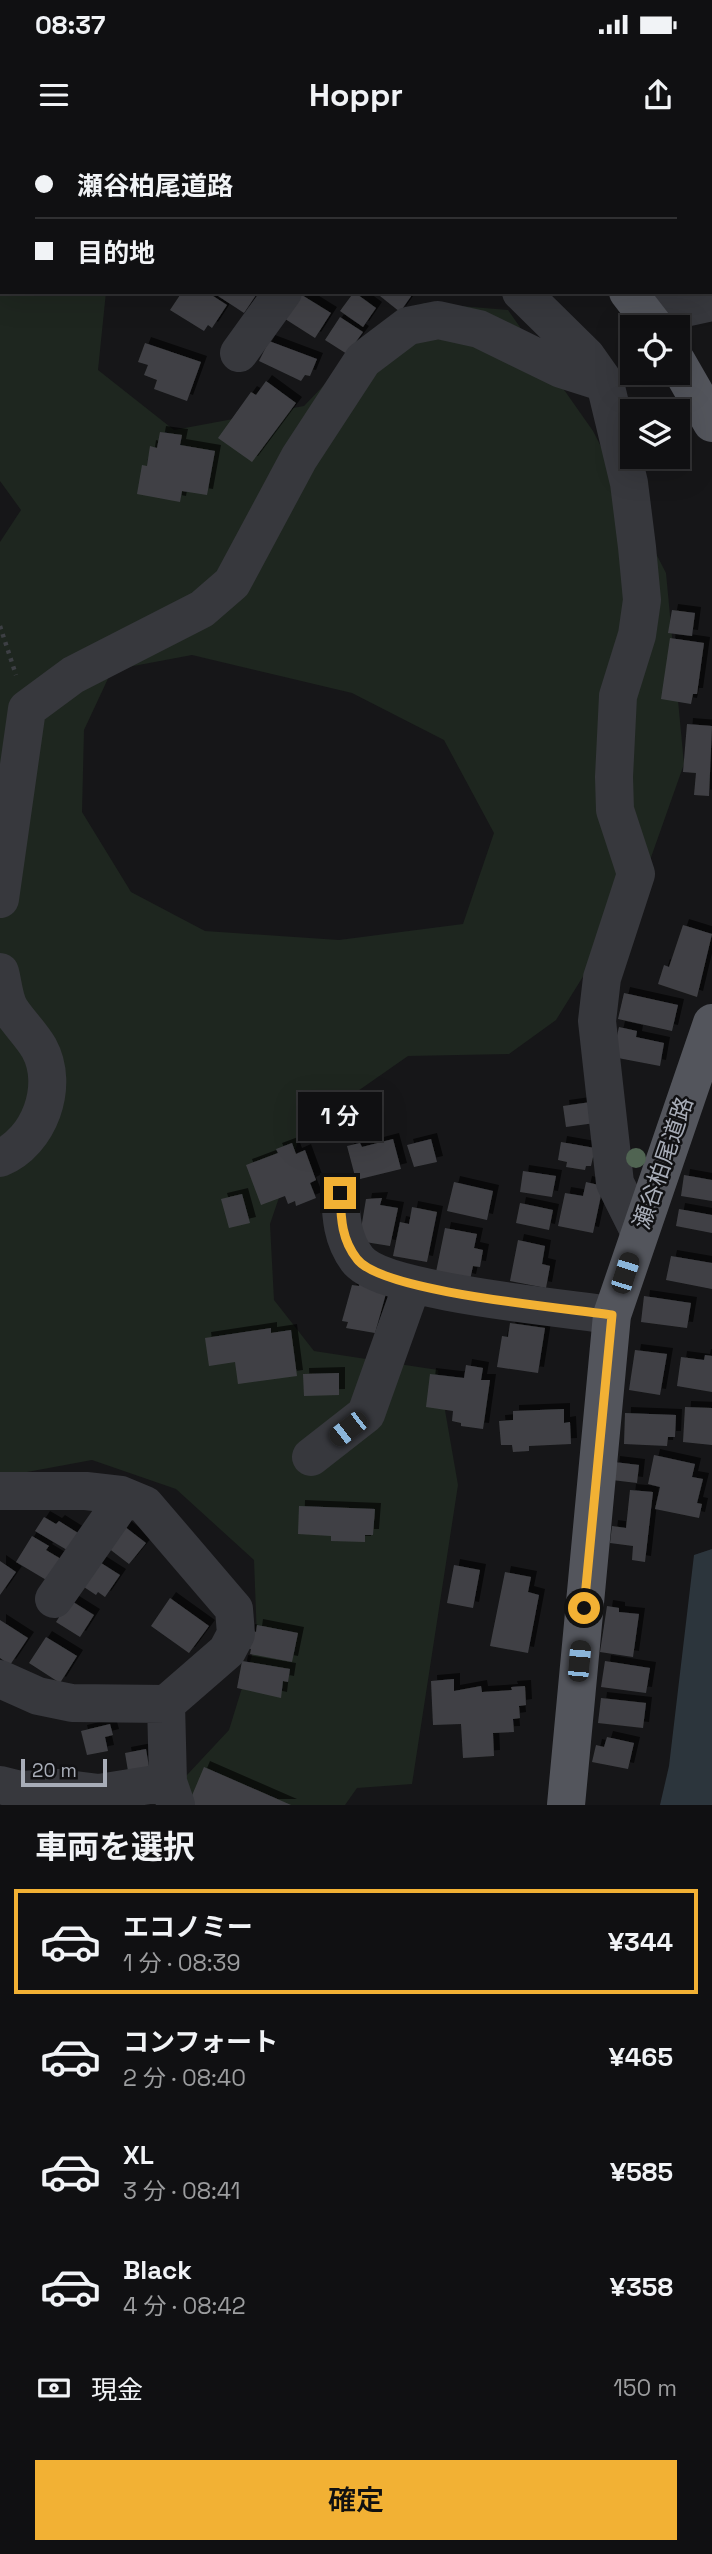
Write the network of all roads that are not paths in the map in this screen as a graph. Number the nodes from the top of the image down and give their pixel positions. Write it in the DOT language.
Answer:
graph roads {
  1 [pos="282,294"];
  2 [pos="524,294"];
  3 [pos="712,302"];
  4 [pos="644,312"];
  5 [pos="239,353"];
  6 [pos="605,383"];
  7 [pos="690,385"];
  8 [pos="712,423"];
  9 [pos="0,899"];
  10 [pos="0,972"];
  11 [pos="712,1023"];
  12 [pos="0,1158"];
  13 [pos="340,1193"];
  14 [pos="639,1231"];
  15 [pos="412,1285"];
  16 [pos="612,1315"];
  17 [pos="311,1457"];
  18 [pos="2,1493"];
  19 [pos="125,1497"];
  20 [pos="54,1599"];
  21 [pos="0,1679"];
  22 [pos="166,1704"];
  23 [pos="0,1784"];
  24 [pos="172,1794"];
  25 [pos="566,1805"];
  1 -- 5 [label="street"];
  2 -- 6 [label="street"];
  3 -- 4 [label="street"];
  6 -- 9 [label="street"];
  6 -- 14 [label="street"];
  7 -- 8 [label="main road"];
  10 -- 12 [label="street"];
  11 -- 14 [label="main road, 瀬谷柏尾道路"];
  13 -- 15 [label="street"];
  14 -- 16 [label="main road, 瀬谷柏尾道路"];
  15 -- 16 [label="street"];
  15 -- 17 [label="street"];
  16 -- 25 [label="main road, 瀬谷柏尾道路"];
  18 -- 19 [label="street"];
  19 -- 20 [label="street"];
  19 -- 22 [label="street"];
  21 -- 22 [label="street"];
  22 -- 24 [label="street"];
  23 -- 24 [label="street"];
}
